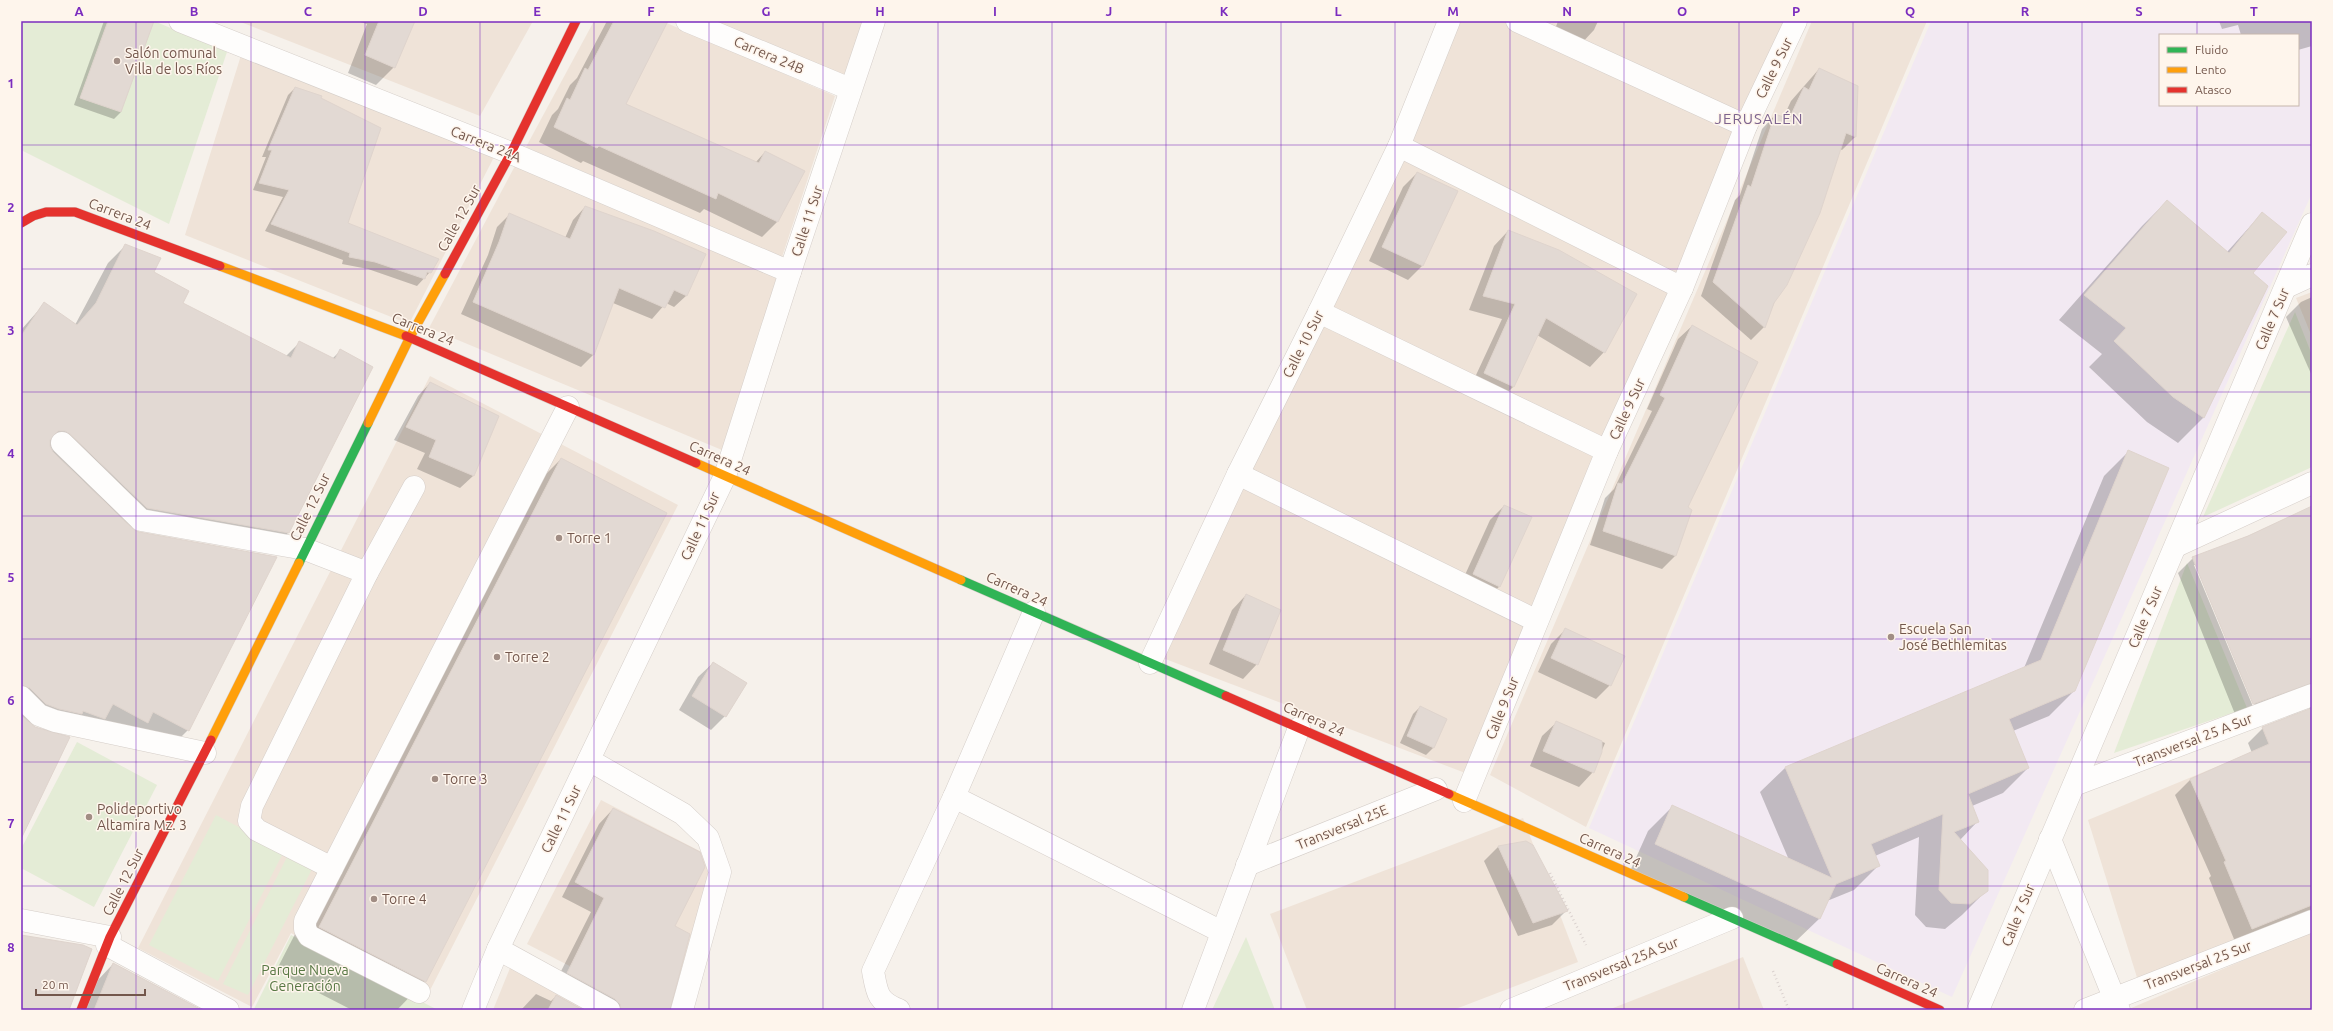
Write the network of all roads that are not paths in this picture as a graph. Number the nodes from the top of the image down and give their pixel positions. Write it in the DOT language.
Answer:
graph roads {
  1 [pos="180,21"];
  2 [pos="576,21"];
  3 [pos="687,21"];
  4 [pos="874,21"];
  5 [pos="1449,21"];
  6 [pos="1517,21"];
  7 [pos="1796,21"];
  8 [pos="850,89"];
  9 [pos="1746,126"];
  10 [pos="1399,146"];
  11 [pos="511,153"];
  12 [pos="21,223"];
  13 [pos="2312,224"];
  14 [pos="790,272"];
  15 [pos="2312,275"];
  16 [pos="2286,286"];
  17 [pos="1682,288"];
  18 [pos="1319,312"];
  19 [pos="410,337"];
  20 [pos="568,407"];
  21 [pos="62,444"];
  22 [pos="1607,452"];
  23 [pos="1238,474"];
  24 [pos="725,476"];
  25 [pos="2312,483"];
  26 [pos="414,487"];
  27 [pos="2176,546"];
  28 [pos="305,549"];
  29 [pos="368,573"];
  30 [pos="1034,612"];
  31 [pos="1537,621"];
  32 [pos="1150,663"];
  33 [pos="2312,695"];
  34 [pos="21,697"];
  35 [pos="1299,728"];
  36 [pos="205,754"];
  37 [pos="589,760"];
  38 [pos="2074,785"];
  39 [pos="1436,789"];
  40 [pos="954,798"];
  41 [pos="1464,801"];
  42 [pos="2050,839"];
  43 [pos="1247,865"];
  44 [pos="332,868"];
  45 [pos="1732,918"];
  46 [pos="21,920"];
  47 [pos="2312,921"];
  48 [pos="1222,932"];
  49 [pos="109,941"];
  50 [pos="498,949"];
  51 [pos="419,992"];
  52 [pos="2117,1004"];
  53 [pos="81,1010"];
  54 [pos="228,1010"];
  55 [pos="473,1010"];
  56 [pos="609,1010"];
  57 [pos="682,1010"];
  58 [pos="900,1010"];
  59 [pos="1193,1010"];
  60 [pos="1511,1010"];
  61 [pos="1940,1010"];
  62 [pos="1978,1010"];
  63 [pos="2085,1010"];
  1 -- 11 [label="street, Carrera 24A"];
  2 -- 11 [label="street, Calle 12 Sur"];
  3 -- 8 [label="street, Carrera 24B"];
  4 -- 8 [label="street, Calle 11 Sur"];
  5 -- 10 [label="street, Calle 10 Sur"];
  6 -- 9 [label="street"];
  7 -- 9 [label="street, Calle 9 Sur"];
  8 -- 14 [label="street, Calle 11 Sur"];
  9 -- 17 [label="street, Calle 9 Sur"];
  10 -- 17 [label="street"];
  10 -- 18 [label="street, Calle 10 Sur"];
  11 -- 14 [label="street, Carrera 24A"];
  11 -- 19 [label="street, Calle 12 Sur"];
  12 -- 19 [label="street, Carrera 24"];
  13 -- 16 [label="street, Calle 7 Sur"];
  14 -- 24 [label="street, Calle 11 Sur"];
  15 -- 16 [label="street"];
  16 -- 27 [label="street, Calle 7 Sur"];
  17 -- 22 [label="street, Calle 9 Sur"];
  18 -- 22 [label="street"];
  18 -- 23 [label="street, Calle 10 Sur"];
  19 -- 20 [label="street, Carrera 24"];
  19 -- 28 [label="street, Calle 12 Sur"];
  20 -- 24 [label="street, Carrera 24"];
  20 -- 44 [label="street"];
  21 -- 28 [label="street"];
  22 -- 31 [label="street, Calle 9 Sur"];
  23 -- 31 [label="street"];
  23 -- 32 [label="street, Calle 10 Sur"];
  24 -- 30 [label="street, Carrera 24"];
  24 -- 37 [label="street, Calle 11 Sur"];
  25 -- 27 [label="street"];
  26 -- 29 [label="street"];
  27 -- 38 [label="street, Calle 7 Sur"];
  28 -- 29 [label="street"];
  28 -- 36 [label="street, Calle 12 Sur"];
  29 -- 44 [label="street"];
  30 -- 32 [label="street, Carrera 24"];
  30 -- 40 [label="street"];
  31 -- 41 [label="street, Calle 9 Sur"];
  32 -- 35 [label="street, Carrera 24"];
  33 -- 38 [label="street, Transversal 25 A Sur"];
  34 -- 36 [label="street"];
  35 -- 39 [label="street, Carrera 24"];
  35 -- 43 [label="street"];
  36 -- 49 [label="street, Calle 12 Sur"];
  37 -- 50 [label="street, Calle 11 Sur"];
  37 -- 57 [label="street"];
  38 -- 42 [label="street, Calle 7 Sur"];
  39 -- 41 [label="street, Carrera 24"];
  39 -- 43 [label="street, Transversal 25E"];
  40 -- 48 [label="street"];
  40 -- 58 [label="street"];
  41 -- 45 [label="street, Carrera 24"];
  42 -- 52 [label="street"];
  42 -- 62 [label="street, Calle 7 Sur"];
  43 -- 48 [label="street"];
  44 -- 51 [label="street"];
  45 -- 60 [label="street, Transversal 25A Sur"];
  45 -- 61 [label="street, Carrera 24"];
  46 -- 49 [label="street"];
  47 -- 52 [label="street, Transversal 25 Sur"];
  48 -- 59 [label="street"];
  49 -- 53 [label="street, Calle 12 Sur"];
  49 -- 54 [label="street"];
  50 -- 55 [label="street, Calle 11 Sur"];
  50 -- 56 [label="street"];
  52 -- 63 [label="street, Transversal 25 Sur"];
}
